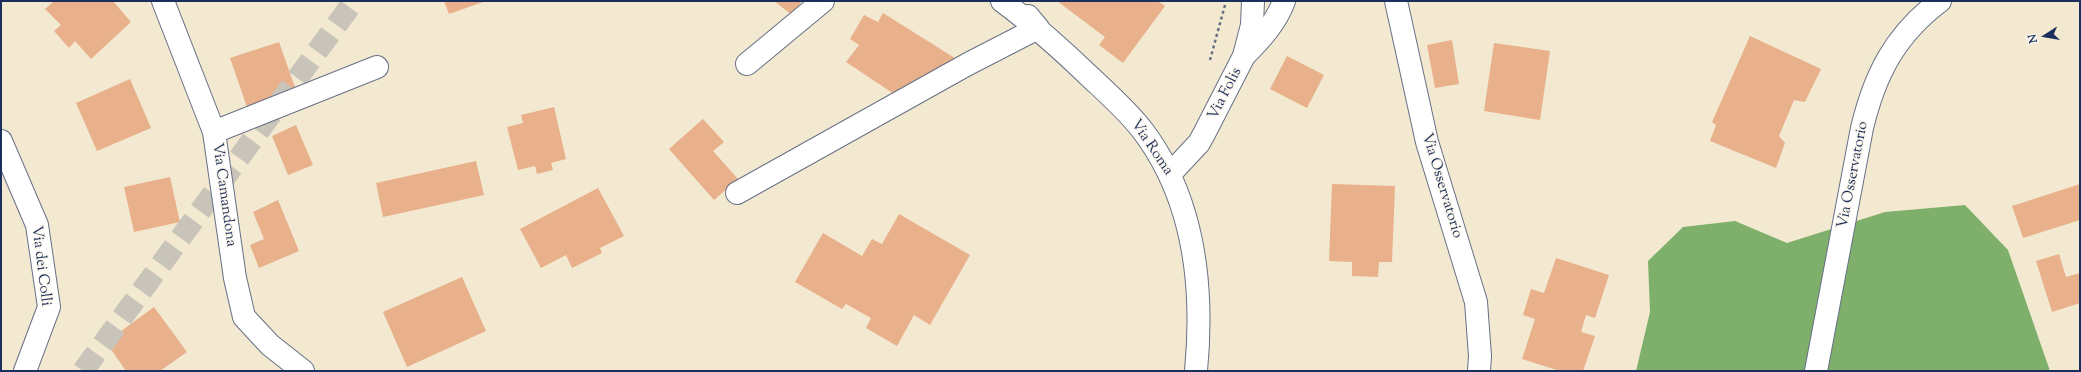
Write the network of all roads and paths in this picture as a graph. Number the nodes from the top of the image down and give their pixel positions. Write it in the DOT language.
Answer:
graph roads {
  1 [pos="163,1"];
  2 [pos="823,1"];
  3 [pos="1002,1"];
  4 [pos="1015,1"];
  5 [pos="1226,1"];
  6 [pos="1253,1"];
  7 [pos="1284,1"];
  8 [pos="1396,1"];
  9 [pos="1940,1"];
  10 [pos="1038,28"];
  11 [pos="1244,56"];
  12 [pos="747,64"];
  13 [pos="377,67"];
  14 [pos="1208,68"];
  15 [pos="214,132"];
  16 [pos="1,141"];
  17 [pos="1170,174"];
  18 [pos="737,193"];
  19 [pos="25,371"];
  20 [pos="303,371"];
  21 [pos="1196,371"];
  22 [pos="1479,371"];
  23 [pos="1816,371"];
  1 -- 15 [label="street, Via Camandona"];
  2 -- 12 [label="street"];
  3 -- 10 [label="street, Via Roma"];
  4 -- 10 [label="street"];
  5 -- 14 [label="path"];
  6 -- 11 [label="street, Via Folis"];
  7 -- 11 [label="street"];
  8 -- 22 [label="street, Via Osservatorio"];
  9 -- 23 [label="street, Via Osservatorio"];
  10 -- 17 [label="street, Via Roma"];
  10 -- 18 [label="street"];
  11 -- 17 [label="street, Via Folis"];
  13 -- 15 [label="street"];
  15 -- 20 [label="street, Via Camandona"];
  16 -- 19 [label="street, Via dei Colli"];
  17 -- 21 [label="street, Via Roma"];
}
